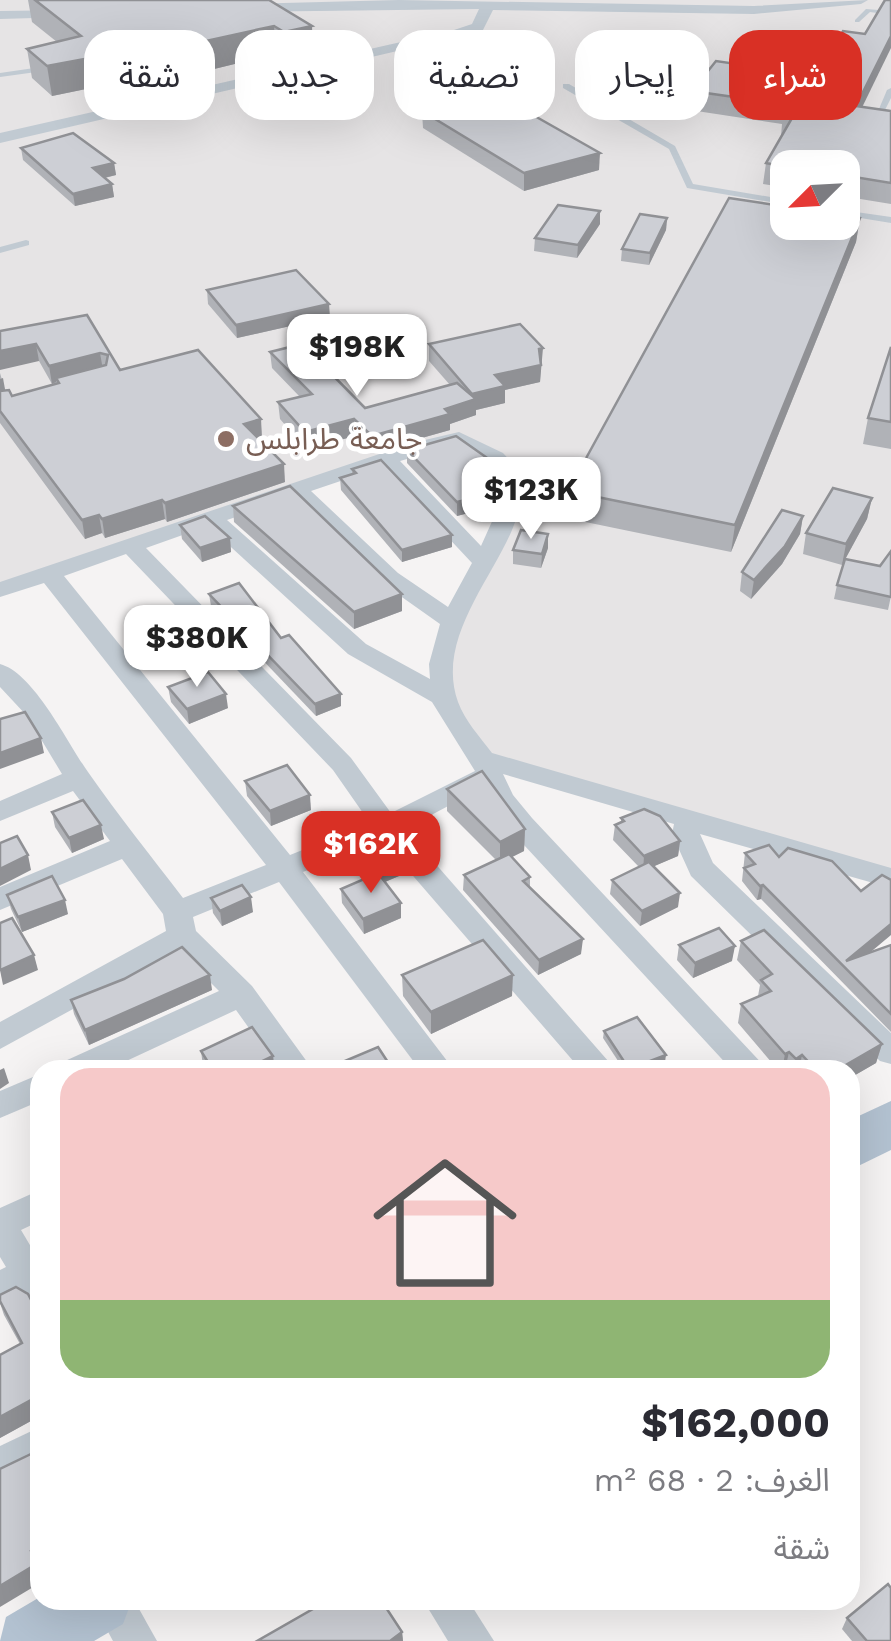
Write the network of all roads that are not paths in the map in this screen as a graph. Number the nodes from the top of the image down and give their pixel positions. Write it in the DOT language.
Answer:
graph roads {
  1 [pos="282,0"];
  2 [pos="516,0"];
  3 [pos="862,0"];
  4 [pos="805,3"];
  5 [pos="225,5"];
  6 [pos="488,5"];
  7 [pos="91,6"];
  8 [pos="0,12"];
  9 [pos="891,12"];
  10 [pos="76,13"];
  11 [pos="856,21"];
  12 [pos="60,64"];
  13 [pos="0,75"];
  14 [pos="566,86"];
  15 [pos="891,90"];
  16 [pos="880,114"];
  17 [pos="0,138"];
  18 [pos="770,199"];
  19 [pos="860,215"];
  20 [pos="891,220"];
  21 [pos="26,243"];
  22 [pos="0,250"];
  23 [pos="387,460"];
  24 [pos="297,490"];
  25 [pos="212,518"];
  26 [pos="131,546"];
  27 [pos="484,562"];
  28 [pos="49,573"];
  29 [pos="0,590"];
  30 [pos="451,620"];
  31 [pos="0,672"];
  32 [pos="443,697"];
  33 [pos="485,766"];
  34 [pos="78,778"];
  35 [pos="0,812"];
  36 [pos="689,819"];
  37 [pos="386,827"];
  38 [pos="128,844"];
  39 [pos="284,868"];
  40 [pos="891,878"];
  41 [pos="0,899"];
  42 [pos="180,924"];
  43 [pos="240,994"];
  44 [pos="0,1037"];
  45 [pos="891,1052"];
  46 [pos="98,1060"];
  47 [pos="290,1060"];
  48 [pos="430,1060"];
  49 [pos="591,1060"];
  50 [pos="743,1060"];
  51 [pos="30,1092"];
  52 [pos="0,1105"];
  53 [pos="891,1123"];
  54 [pos="860,1141"];
  55 [pos="30,1210"];
  56 [pos="0,1225"];
  57 [pos="23,1285"];
  58 [pos="30,1450"];
  59 [pos="0,1467"];
  60 [pos="82,1610"];
  61 [pos="117,1610"];
  62 [pos="450,1610"];
  63 [pos="30,1641"];
  64 [pos="136,1641"];
  65 [pos="473,1641"];
  1 -- 5 [label="street"];
  2 -- 4 [label="street"];
  3 -- 4 [label="street"];
  4 -- 6 [label="street"];
  5 -- 6 [label="street"];
  6 -- 17 [label="street"];
  7 -- 8 [label="street"];
  8 -- 10 [label="street"];
  9 -- 11 [label="lane"];
  12 -- 13 [label="lane"];
  14 -- 18 [label="lane"];
  15 -- 16 [label="lane"];
  19 -- 20 [label="lane"];
  21 -- 22 [label="lane"];
  23 -- 24 [label="street"];
  23 -- 27 [label="street"];
  23 -- 27 [label="street"];
  24 -- 25 [label="street"];
  24 -- 30 [label="street"];
  25 -- 26 [label="street"];
  25 -- 32 [label="street"];
  26 -- 28 [label="street"];
  26 -- 37 [label="street"];
  27 -- 30 [label="street"];
  28 -- 29 [label="street"];
  28 -- 39 [label="street"];
  30 -- 32 [label="street"];
  31 -- 34 [label="street"];
  32 -- 33 [label="street"];
  33 -- 36 [label="street"];
  33 -- 37 [label="street"];
  33 -- 50 [label="street"];
  34 -- 35 [label="street"];
  34 -- 38 [label="street"];
  36 -- 40 [label="street"];
  36 -- 45 [label="street"];
  37 -- 39 [label="street"];
  37 -- 49 [label="street"];
  38 -- 41 [label="street"];
  38 -- 42 [label="street"];
  39 -- 42 [label="street"];
  39 -- 48 [label="street"];
  42 -- 43 [label="street"];
  42 -- 44 [label="street"];
  43 -- 46 [label="street"];
  43 -- 47 [label="street"];
  51 -- 52 [label="street"];
  53 -- 54 [label="main road"];
  55 -- 56 [label="street"];
  56 -- 57 [label="street"];
  58 -- 59 [label="street"];
  60 -- 63 [label="main road"];
  61 -- 64 [label="street"];
  62 -- 65 [label="street"];
}
